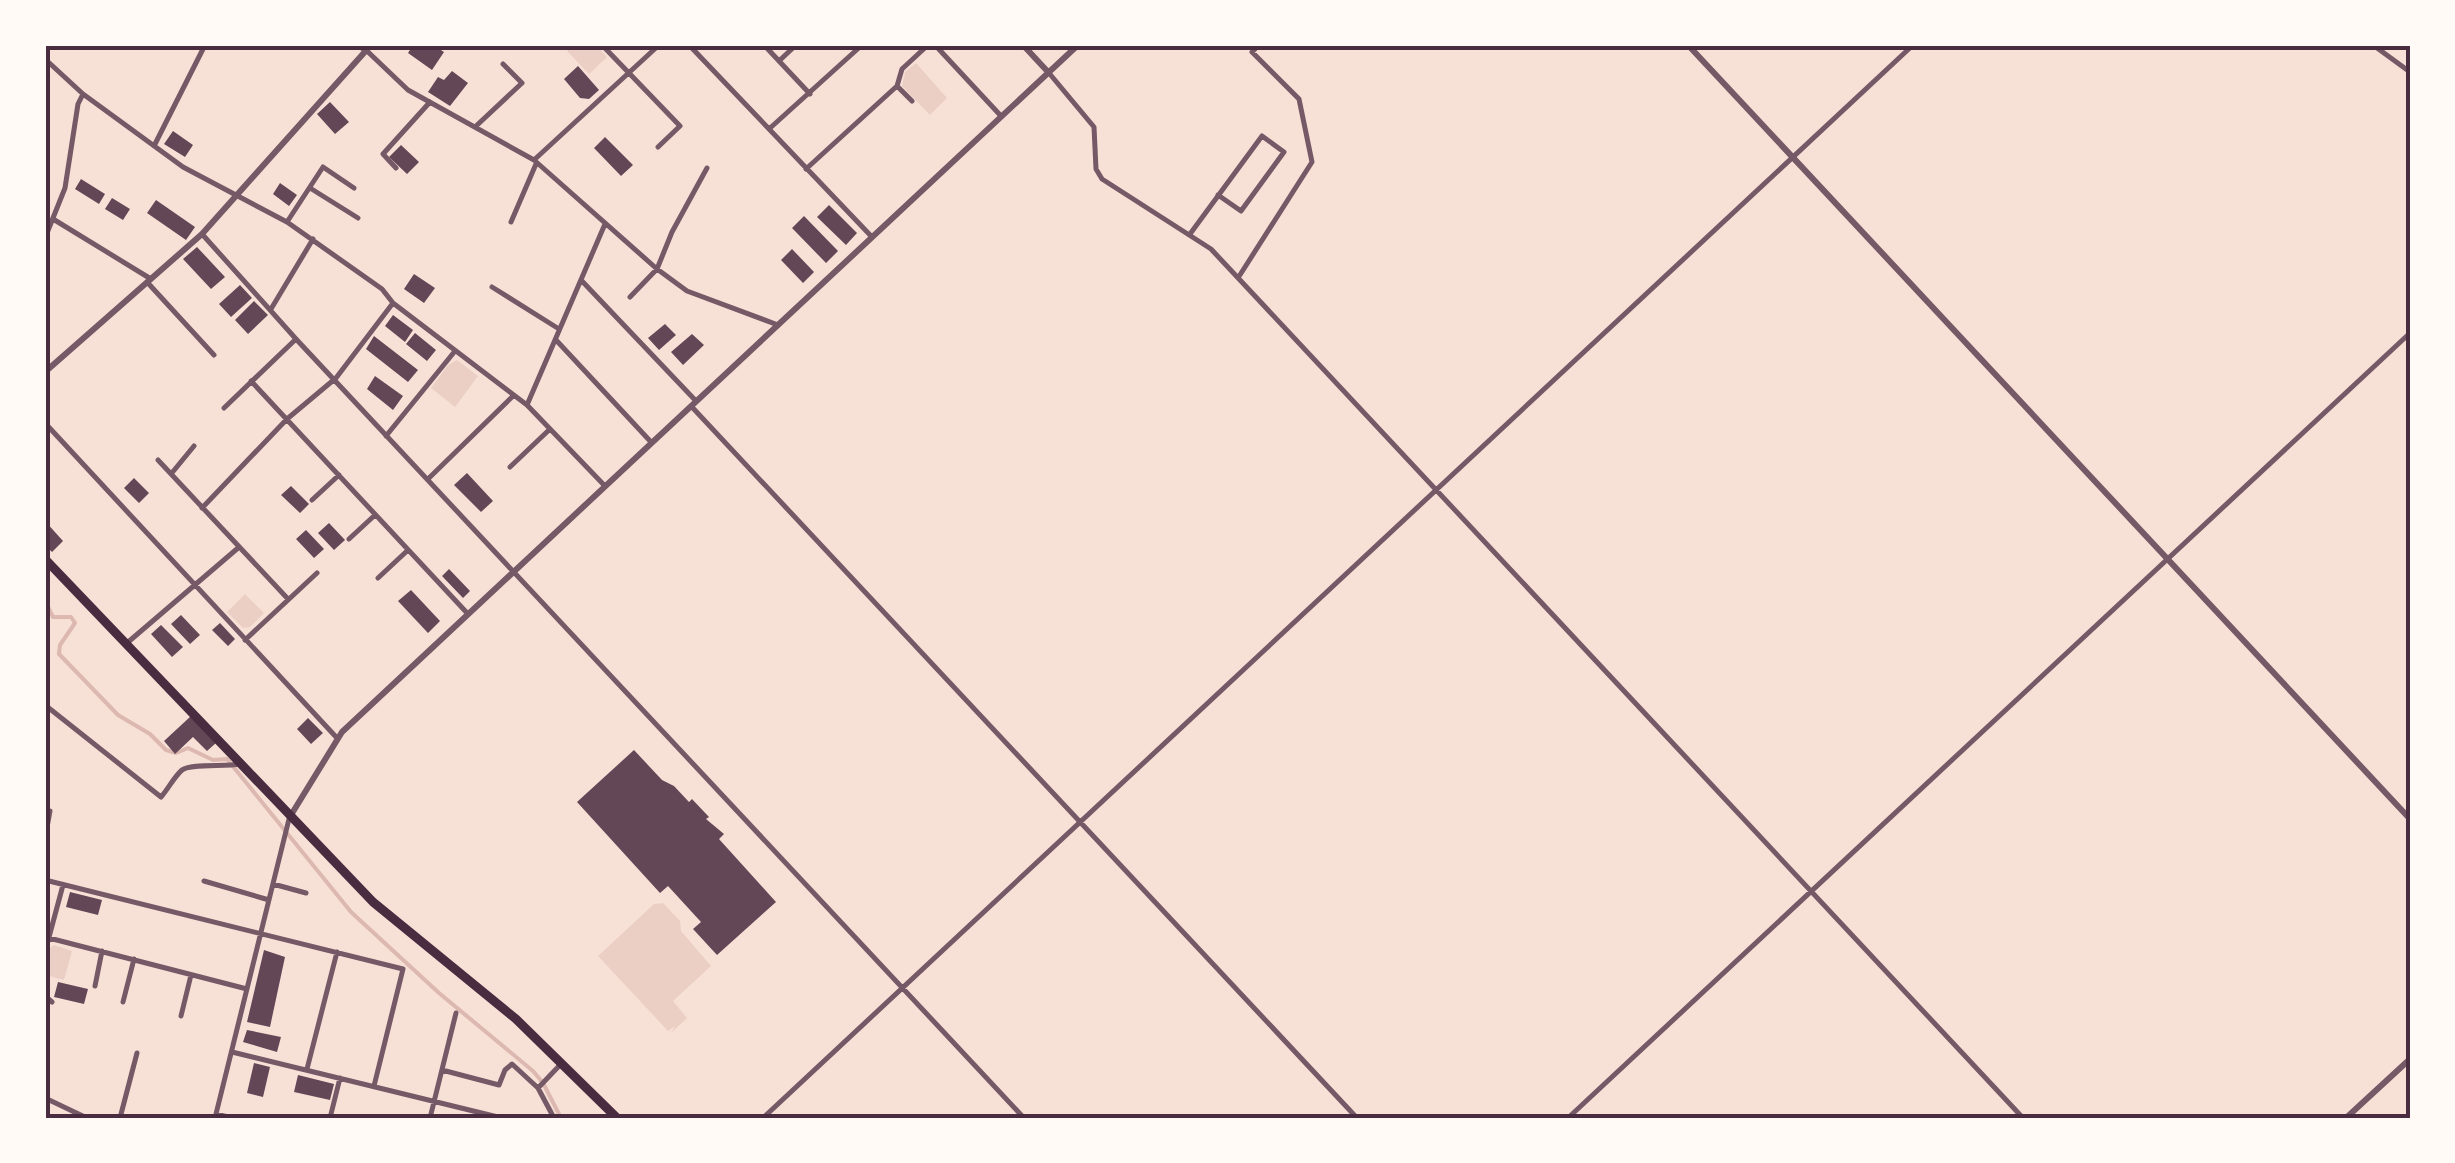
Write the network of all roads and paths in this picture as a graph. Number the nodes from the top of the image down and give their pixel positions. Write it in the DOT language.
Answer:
graph roads {
  1 [pos="205,45"];
  2 [pos="357,45"];
  3 [pos="602,45"];
  4 [pos="659,45"];
  5 [pos="688,45"];
  6 [pos="764,45"];
  7 [pos="796,45"];
  8 [pos="862,45"];
  9 [pos="932,45"];
  10 [pos="1023,45"];
  11 [pos="1078,45"];
  12 [pos="1259,45"];
  13 [pos="1688,45"];
  14 [pos="1913,45"];
  15 [pos="2372,45"];
  16 [pos="369,47"];
  17 [pos="45,59"];
  18 [pos="780,61"];
  19 [pos="503,64"];
  20 [pos="628,71"];
  21 [pos="1049,72"];
  22 [pos="2410,72"];
  23 [pos="897,86"];
  24 [pos="83,94"];
  25 [pos="810,94"];
  26 [pos="912,101"];
  27 [pos="430,102"];
  28 [pos="1002,116"];
  29 [pos="474,127"];
  30 [pos="768,129"];
  31 [pos="154,146"];
  32 [pos="658,148"];
  33 [pos="1795,157"];
  34 [pos="535,162"];
  35 [pos="396,168"];
  36 [pos="707,168"];
  37 [pos="806,168"];
  38 [pos="310,188"];
  39 [pos="354,188"];
  40 [pos="236,194"];
  41 [pos="1218,195"];
  42 [pos="358,218"];
  43 [pos="50,221"];
  44 [pos="287,222"];
  45 [pos="511,222"];
  46 [pos="605,224"];
  47 [pos="202,234"];
  48 [pos="1190,234"];
  49 [pos="872,237"];
  50 [pos="45,238"];
  51 [pos="312,239"];
  52 [pos="657,270"];
  53 [pos="1238,278"];
  54 [pos="581,280"];
  55 [pos="149,281"];
  56 [pos="492,287"];
  57 [pos="630,297"];
  58 [pos="394,303"];
  59 [pos="272,308"];
  60 [pos="778,325"];
  61 [pos="559,329"];
  62 [pos="2410,333"];
  63 [pos="296,340"];
  64 [pos="556,340"];
  65 [pos="455,351"];
  66 [pos="214,355"];
  67 [pos="45,372"];
  68 [pos="336,378"];
  69 [pos="251,381"];
  70 [pos="512,396"];
  71 [pos="694,403"];
  72 [pos="526,404"];
  73 [pos="224,408"];
  74 [pos="287,419"];
  75 [pos="45,423"];
  76 [pos="550,429"];
  77 [pos="386,436"];
  78 [pos="651,442"];
  79 [pos="194,446"];
  80 [pos="158,460"];
  81 [pos="510,467"];
  82 [pos="171,474"];
  83 [pos="339,475"];
  84 [pos="428,478"];
  85 [pos="604,485"];
  86 [pos="1438,489"];
  87 [pos="312,500"];
  88 [pos="202,508"];
  89 [pos="375,514"];
  90 [pos="349,539"];
  91 [pos="238,548"];
  92 [pos="408,550"];
  93 [pos="45,559"];
  94 [pos="2168,559"];
  95 [pos="514,571"];
  96 [pos="317,573"];
  97 [pos="378,578"];
  98 [pos="196,587"];
  99 [pos="288,599"];
  100 [pos="468,614"];
  101 [pos="245,640"];
  102 [pos="127,643"];
  103 [pos="45,705"];
  104 [pos="337,738"];
  105 [pos="242,764"];
  106 [pos="50,812"];
  107 [pos="290,815"];
  108 [pos="2410,819"];
  109 [pos="1081,821"];
  110 [pos="45,838"];
  111 [pos="45,880"];
  112 [pos="204,882"];
  113 [pos="273,884"];
  114 [pos="63,886"];
  115 [pos="306,892"];
  116 [pos="1814,892"];
  117 [pos="269,900"];
  118 [pos="260,934"];
  119 [pos="49,938"];
  120 [pos="102,950"];
  121 [pos="45,952"];
  122 [pos="337,952"];
  123 [pos="134,959"];
  124 [pos="191,975"];
  125 [pos="95,986"];
  126 [pos="902,987"];
  127 [pos="247,989"];
  128 [pos="45,996"];
  129 [pos="52,1002"];
  130 [pos="123,1002"];
  131 [pos="456,1014"];
  132 [pos="181,1016"];
  133 [pos="137,1052"];
  134 [pos="232,1052"];
  135 [pos="2410,1059"];
  136 [pos="562,1062"];
  137 [pos="307,1069"];
  138 [pos="442,1070"];
  139 [pos="340,1078"];
  140 [pos="542,1084"];
  141 [pos="374,1086"];
  142 [pos="45,1098"];
  143 [pos="434,1101"];
  144 [pos="215,1116"];
  145 [pos="87,1118"];
  146 [pos="120,1118"];
  147 [pos="232,1118"];
  148 [pos="330,1118"];
  149 [pos="430,1118"];
  150 [pos="502,1118"];
  151 [pos="554,1118"];
  152 [pos="616,1118"];
  153 [pos="762,1118"];
  154 [pos="1024,1118"];
  155 [pos="1356,1118"];
  156 [pos="1568,1118"];
  157 [pos="2023,1118"];
  158 [pos="2346,1118"];
  1 -- 31 [label="street"];
  2 -- 16 [label="street"];
  3 -- 20 [label="street"];
  4 -- 20 [label="street"];
  5 -- 30 [label="street"];
  6 -- 18 [label="street"];
  7 -- 18 [label="street"];
  8 -- 25 [label="street"];
  9 -- 23 [label="street"];
  9 -- 28 [label="street"];
  10 -- 21 [label="street"];
  11 -- 21 [label="street"];
  12 -- 53 [label="street"];
  13 -- 33 [label="street"];
  14 -- 33 [label="street"];
  15 -- 22 [label="street"];
  16 -- 27 [label="street"];
  16 -- 40 [label="street"];
  17 -- 24 [label="street"];
  18 -- 25 [label="street"];
  19 -- 29 [label="street"];
  20 -- 32 [label="street"];
  20 -- 34 [label="street"];
  21 -- 28 [label="street"];
  21 -- 48 [label="street"];
  23 -- 26 [label="street"];
  23 -- 37 [label="street"];
  24 -- 31 [label="street"];
  24 -- 43 [label="street"];
  25 -- 30 [label="street"];
  27 -- 29 [label="street"];
  27 -- 35 [label="street"];
  28 -- 49 [label="street"];
  29 -- 34 [label="street"];
  30 -- 37 [label="street"];
  31 -- 40 [label="street"];
  33 -- 86 [label="street"];
  33 -- 94 [label="street"];
  34 -- 45 [label="street"];
  34 -- 46 [label="street"];
  36 -- 52 [label="street"];
  37 -- 49 [label="street"];
  38 -- 39 [label="street"];
  38 -- 42 [label="street"];
  38 -- 44 [label="street"];
  40 -- 44 [label="street"];
  40 -- 47 [label="street"];
  41 -- 41 [label="street"];
  41 -- 48 [label="street"];
  43 -- 50 [label="street"];
  43 -- 55 [label="street"];
  44 -- 51 [label="street"];
  46 -- 52 [label="street"];
  46 -- 54 [label="street"];
  47 -- 55 [label="street"];
  47 -- 59 [label="street"];
  48 -- 53 [label="street"];
  49 -- 60 [label="street"];
  51 -- 58 [label="street"];
  51 -- 59 [label="street"];
  52 -- 57 [label="street"];
  52 -- 60 [label="street"];
  53 -- 86 [label="street"];
  54 -- 61 [label="street"];
  54 -- 71 [label="street"];
  55 -- 66 [label="street"];
  55 -- 67 [label="street"];
  56 -- 61 [label="street"];
  58 -- 65 [label="street"];
  58 -- 68 [label="street"];
  59 -- 63 [label="street"];
  60 -- 71 [label="street"];
  61 -- 64 [label="street"];
  62 -- 94 [label="street"];
  63 -- 68 [label="street"];
  63 -- 69 [label="street"];
  64 -- 72 [label="street"];
  64 -- 78 [label="street"];
  65 -- 70 [label="street"];
  65 -- 77 [label="street"];
  68 -- 74 [label="street"];
  68 -- 77 [label="street"];
  69 -- 73 [label="street"];
  69 -- 74 [label="street"];
  70 -- 72 [label="street"];
  70 -- 84 [label="street"];
  71 -- 78 [label="street"];
  71 -- 109 [label="street"];
  72 -- 76 [label="street"];
  74 -- 83 [label="street"];
  74 -- 88 [label="street"];
  75 -- 98 [label="street"];
  76 -- 81 [label="street"];
  76 -- 85 [label="street"];
  77 -- 84 [label="street"];
  78 -- 85 [label="street"];
  79 -- 82 [label="street"];
  80 -- 82 [label="street"];
  82 -- 88 [label="street"];
  83 -- 87 [label="street"];
  83 -- 89 [label="street"];
  84 -- 95 [label="street"];
  85 -- 95 [label="street"];
  86 -- 109 [label="street"];
  86 -- 116 [label="street"];
  88 -- 91 [label="street"];
  89 -- 90 [label="street"];
  89 -- 92 [label="street"];
  91 -- 98 [label="street"];
  91 -- 99 [label="street"];
  92 -- 97 [label="street"];
  92 -- 100 [label="street"];
  93 -- 102 [label="main road"];
  94 -- 108 [label="street"];
  94 -- 116 [label="street"];
  95 -- 100 [label="street"];
  95 -- 126 [label="street"];
  96 -- 99 [label="street"];
  98 -- 101 [label="street"];
  98 -- 102 [label="street"];
  99 -- 101 [label="street"];
  100 -- 104 [label="street"];
  101 -- 104 [label="street"];
  102 -- 105 [label="main road"];
  103 -- 105 [label="street"];
  104 -- 107 [label="street"];
  105 -- 107 [label="main road"];
  106 -- 110 [label="street"];
  107 -- 113 [label="street"];
  107 -- 136 [label="main road"];
  109 -- 126 [label="street"];
  109 -- 155 [label="street"];
  111 -- 114 [label="street"];
  112 -- 117 [label="street"];
  113 -- 115 [label="street"];
  113 -- 117 [label="street"];
  114 -- 118 [label="street"];
  114 -- 119 [label="street"];
  116 -- 156 [label="street"];
  116 -- 157 [label="street"];
  117 -- 118 [label="street"];
  118 -- 122 [label="street"];
  118 -- 127 [label="street"];
  119 -- 120 [label="street"];
  119 -- 121 [label="street"];
  120 -- 123 [label="street"];
  120 -- 125 [label="street"];
  122 -- 137 [label="street"];
  122 -- 141 [label="street"];
  123 -- 124 [label="street"];
  123 -- 130 [label="street"];
  124 -- 127 [label="street"];
  124 -- 132 [label="street"];
  126 -- 153 [label="street"];
  126 -- 154 [label="street"];
  127 -- 134 [label="street"];
  128 -- 129 [label="street"];
  131 -- 138 [label="street"];
  133 -- 146 [label="street"];
  134 -- 137 [label="street"];
  134 -- 144 [label="street"];
  135 -- 158 [label="street"];
  136 -- 140 [label="street"];
  136 -- 152 [label="main road"];
  137 -- 139 [label="street"];
  138 -- 140 [label="street"];
  138 -- 143 [label="street"];
  139 -- 141 [label="street"];
  139 -- 148 [label="street"];
  140 -- 151 [label="street"];
  141 -- 143 [label="street"];
  142 -- 145 [label="street"];
  143 -- 149 [label="street"];
  143 -- 150 [label="street"];
  144 -- 147 [label="street"];
}
